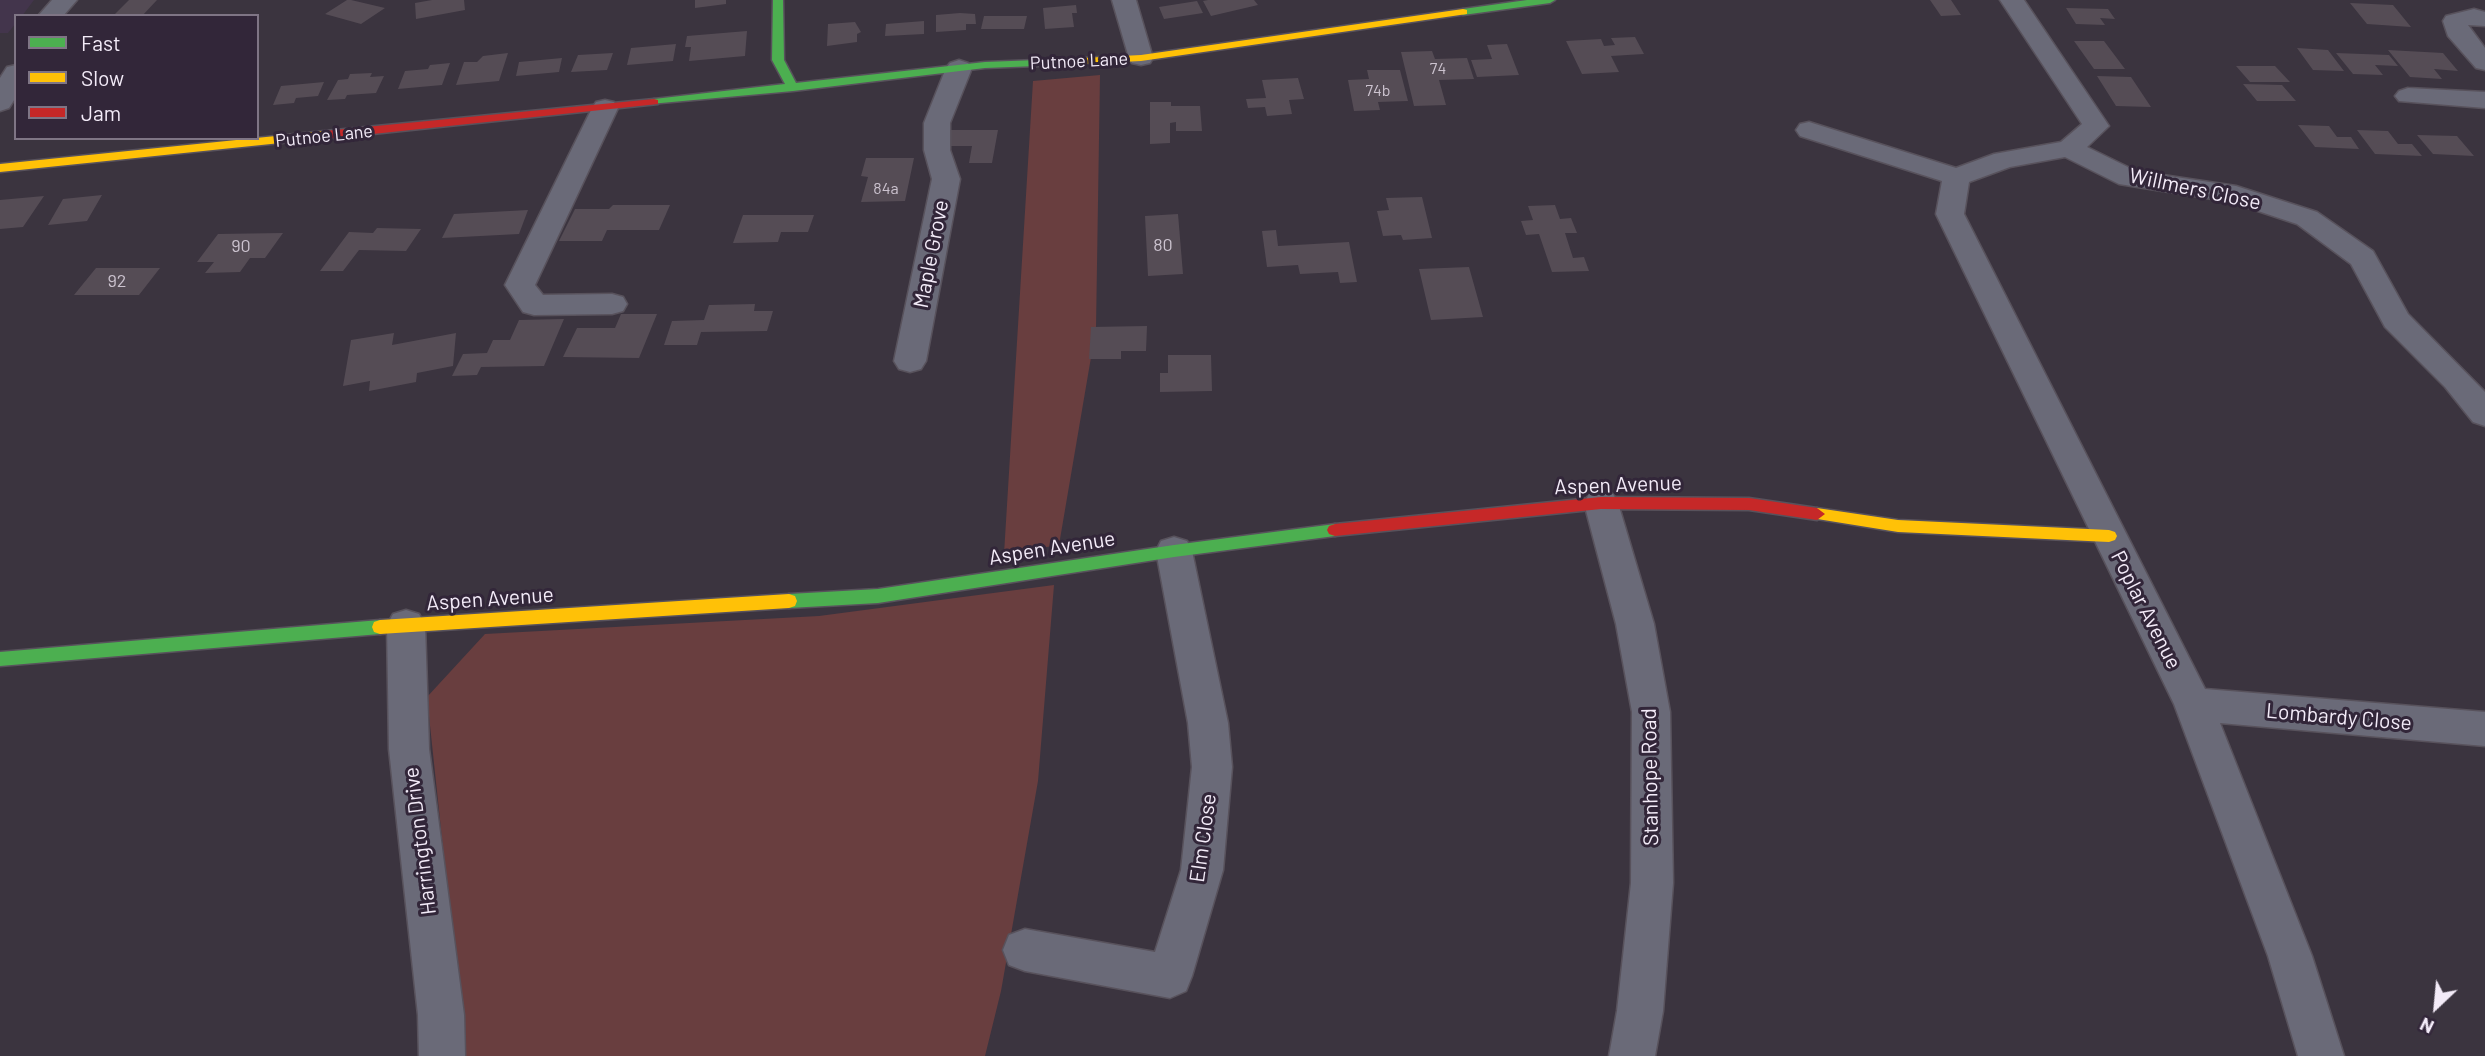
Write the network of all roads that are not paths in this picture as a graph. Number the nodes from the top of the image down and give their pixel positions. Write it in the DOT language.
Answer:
graph roads {
  1 [pos="65,0"];
  2 [pos="778,0"];
  3 [pos="1124,0"];
  4 [pos="1550,0"];
  5 [pos="2012,0"];
  6 [pos="52,14"];
  7 [pos="2485,19"];
  8 [pos="2479,56"];
  9 [pos="1141,58"];
  10 [pos="959,68"];
  11 [pos="14,76"];
  12 [pos="793,88"];
  13 [pos="2408,96"];
  14 [pos="2485,100"];
  15 [pos="0,103"];
  16 [pos="605,108"];
  17 [pos="1809,130"];
  18 [pos="2069,148"];
  19 [pos="0,168"];
  20 [pos="1956,177"];
  21 [pos="612,304"];
  22 [pos="910,361"];
  23 [pos="2485,414"];
  24 [pos="1601,503"];
  25 [pos="2109,536"];
  26 [pos="1174,551"];
  27 [pos="406,625"];
  28 [pos="0,659"];
  29 [pos="2193,705"];
  30 [pos="2485,729"];
  31 [pos="1025,950"];
  32 [pos="442,1056"];
  33 [pos="1632,1056"];
  34 [pos="2321,1056"];
  1 -- 6 [label="street"];
  2 -- 12 [label="street"];
  3 -- 9 [label="street"];
  4 -- 9 [label="street, Putnoe Lane"];
  5 -- 18 [label="street"];
  7 -- 8 [label="street"];
  9 -- 10 [label="street, Putnoe Lane"];
  10 -- 12 [label="street, Putnoe Lane"];
  10 -- 22 [label="street, Maple Grove"];
  11 -- 15 [label="street"];
  12 -- 16 [label="street, Putnoe Lane"];
  13 -- 14 [label="street"];
  16 -- 19 [label="street, Putnoe Lane"];
  16 -- 21 [label="street"];
  17 -- 20 [label="street"];
  18 -- 20 [label="street"];
  18 -- 23 [label="street, Willmers Close"];
  20 -- 25 [label="street, Poplar Avenue"];
  24 -- 25 [label="street, Aspen Avenue"];
  24 -- 26 [label="street, Aspen Avenue"];
  24 -- 33 [label="street, Stanhope Road"];
  25 -- 29 [label="street, Poplar Avenue"];
  26 -- 27 [label="street, Aspen Avenue"];
  26 -- 31 [label="street, Elm Close"];
  27 -- 28 [label="street, Aspen Avenue"];
  27 -- 32 [label="street, Harrington Drive"];
  29 -- 30 [label="street, Lombardy Close"];
  29 -- 34 [label="street, Poplar Avenue"];
}
